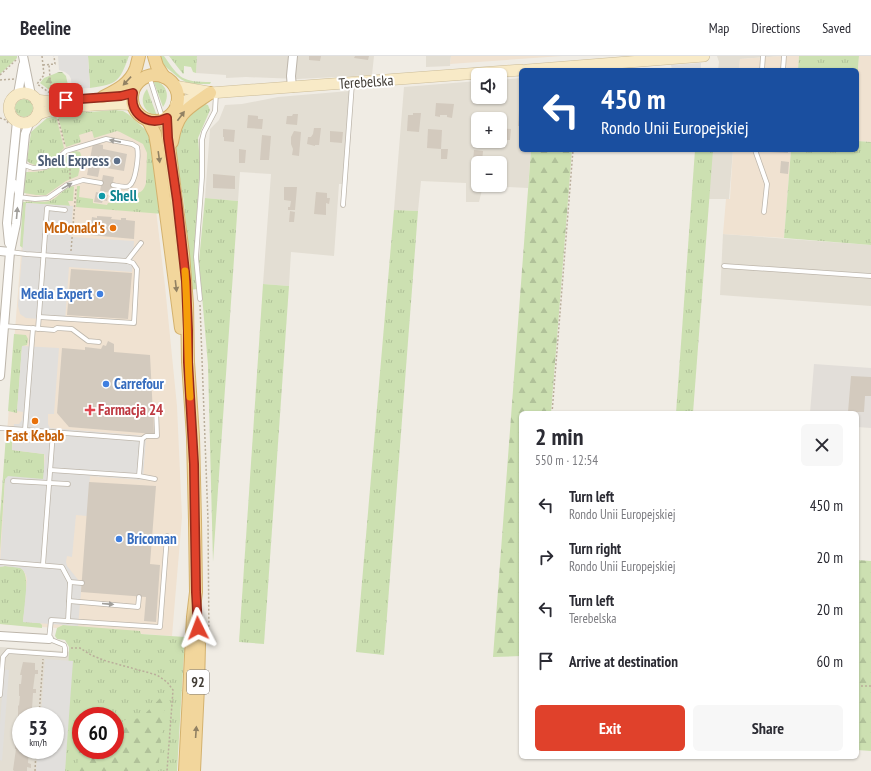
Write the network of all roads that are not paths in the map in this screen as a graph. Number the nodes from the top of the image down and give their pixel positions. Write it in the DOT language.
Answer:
graph roads {
  1 [pos="141,56"];
  2 [pos="154,56"];
  3 [pos="292,56"];
  4 [pos="704,56"];
  5 [pos="763,56"];
  6 [pos="784,56"];
  7 [pos="22,59"];
  8 [pos="552,68"];
  9 [pos="762,68"];
  10 [pos="783,68"];
  11 [pos="519,70"];
  12 [pos="147,77"];
  13 [pos="164,77"];
  14 [pos="352,83"];
  15 [pos="174,86"];
  16 [pos="292,88"];
  17 [pos="213,93"];
  18 [pos="34,97"];
  19 [pos="103,97"];
  20 [pos="133,99"];
  21 [pos="9,100"];
  22 [pos="176,104"];
  23 [pos="33,118"];
  24 [pos="8,119"];
  25 [pos="165,119"];
  26 [pos="148,120"];
  27 [pos="170,151"];
  28 [pos="756,152"];
  29 [pos="14,156"];
  30 [pos="21,164"];
  31 [pos="101,183"];
  32 [pos="113,185"];
  33 [pos="18,197"];
  34 [pos="343,205"];
  35 [pos="65,210"];
  36 [pos="764,212"];
  37 [pos="141,243"];
  38 [pos="0,251"];
  39 [pos="10,252"];
  40 [pos="44,256"];
  41 [pos="127,261"];
  42 [pos="724,266"];
  43 [pos="871,276"];
  44 [pos="200,299"];
  45 [pos="39,316"];
  46 [pos="4,326"];
  47 [pos="36,328"];
  48 [pos="99,342"];
  49 [pos="188,362"];
  50 [pos="0,366"];
  51 [pos="0,376"];
  52 [pos="156,408"];
  53 [pos="0,428"];
  54 [pos="25,430"];
  55 [pos="53,432"];
  56 [pos="142,439"];
  57 [pos="50,470"];
  58 [pos="139,476"];
  59 [pos="154,479"];
  60 [pos="13,480"];
  61 [pos="49,483"];
  62 [pos="68,484"];
  63 [pos="167,536"];
  64 [pos="0,562"];
  65 [pos="43,566"];
  66 [pos="70,582"];
  67 [pos="82,583"];
  68 [pos="196,592"];
  69 [pos="139,596"];
  70 [pos="69,601"];
  71 [pos="68,621"];
  72 [pos="0,636"];
  73 [pos="49,639"];
  74 [pos="0,695"];
  75 [pos="185,771"];
  76 [pos="194,771"];
  1 -- 12 [label="main road"];
  1 -- 19 [label="main road, one-way"];
  2 -- 13 [label="main road"];
  3 -- 16 [label="street"];
  4 -- 8 [label="street"];
  5 -- 9 [label="lane"];
  6 -- 10 [label="lane"];
  7 -- 18 [label="street"];
  7 -- 21 [label="street"];
  11 -- 14 [label="street, Terebelska"];
  12 -- 13 [label="main road"];
  12 -- 20 [label="main road"];
  12 -- 25 [label="lane"];
  13 -- 15 [label="main road"];
  14 -- 16 [label="street, Terebelska"];
  14 -- 34 [label="lane"];
  15 -- 17 [label="street, Terebelska"];
  15 -- 22 [label="main road"];
  16 -- 17 [label="street, Terebelska"];
  17 -- 22 [label="street, Terebelska"];
  27 -- 17 [label="main road, one-way"];
  17 -- 44 [label="lane"];
  18 -- 19 [label="street"];
  18 -- 21 [label="street"];
  18 -- 23 [label="street"];
  19 -- 20 [label="street"];
  20 -- 23 [label="street"];
  20 -- 26 [label="main road, 92"];
  21 -- 24 [label="street"];
  22 -- 25 [label="main road"];
  23 -- 24 [label="street"];
  23 -- 30 [label="street"];
  24 -- 29 [label="street"];
  25 -- 26 [label="main road"];
  25 -- 27 [label="main road, 92"];
  26 -- 49 [label="main road, 92, one-way"];
  27 -- 49 [label="main road, 92"];
  28 -- 36 [label="lane"];
  29 -- 33 [label="lane"];
  29 -- 39 [label="street"];
  32 -- 30 [label="lane, one-way"];
  30 -- 33 [label="street"];
  33 -- 31 [label="lane, one-way"];
  39 -- 33 [label="street, one-way"];
  35 -- 40 [label="lane"];
  37 -- 41 [label="lane"];
  38 -- 39 [label="street"];
  39 -- 40 [label="lane"];
  39 -- 46 [label="street"];
  40 -- 41 [label="lane"];
  40 -- 45 [label="lane"];
  41 -- 45 [label="lane"];
  42 -- 43 [label="lane"];
  45 -- 47 [label="lane"];
  46 -- 47 [label="lane"];
  46 -- 50 [label="street"];
  47 -- 48 [label="lane"];
  47 -- 54 [label="lane"];
  49 -- 68 [label="main road, 92"];
  50 -- 51 [label="street"];
  52 -- 56 [label="lane"];
  53 -- 54 [label="lane"];
  54 -- 55 [label="lane"];
  55 -- 56 [label="lane"];
  55 -- 57 [label="lane"];
  56 -- 58 [label="lane"];
  57 -- 58 [label="lane"];
  57 -- 61 [label="lane"];
  58 -- 59 [label="lane"];
  60 -- 61 [label="lane"];
  61 -- 62 [label="lane"];
  61 -- 65 [label="lane"];
  63 -- 71 [label="lane"];
  64 -- 65 [label="lane"];
  65 -- 66 [label="lane"];
  66 -- 67 [label="lane"];
  66 -- 70 [label="lane"];
  68 -- 75 [label="main road, 92"];
  76 -- 68 [label="main road, 92, one-way"];
  70 -- 69 [label="lane, one-way"];
  70 -- 71 [label="lane"];
  71 -- 73 [label="lane"];
  72 -- 73 [label="street"];
  73 -- 74 [label="lane"];
}
